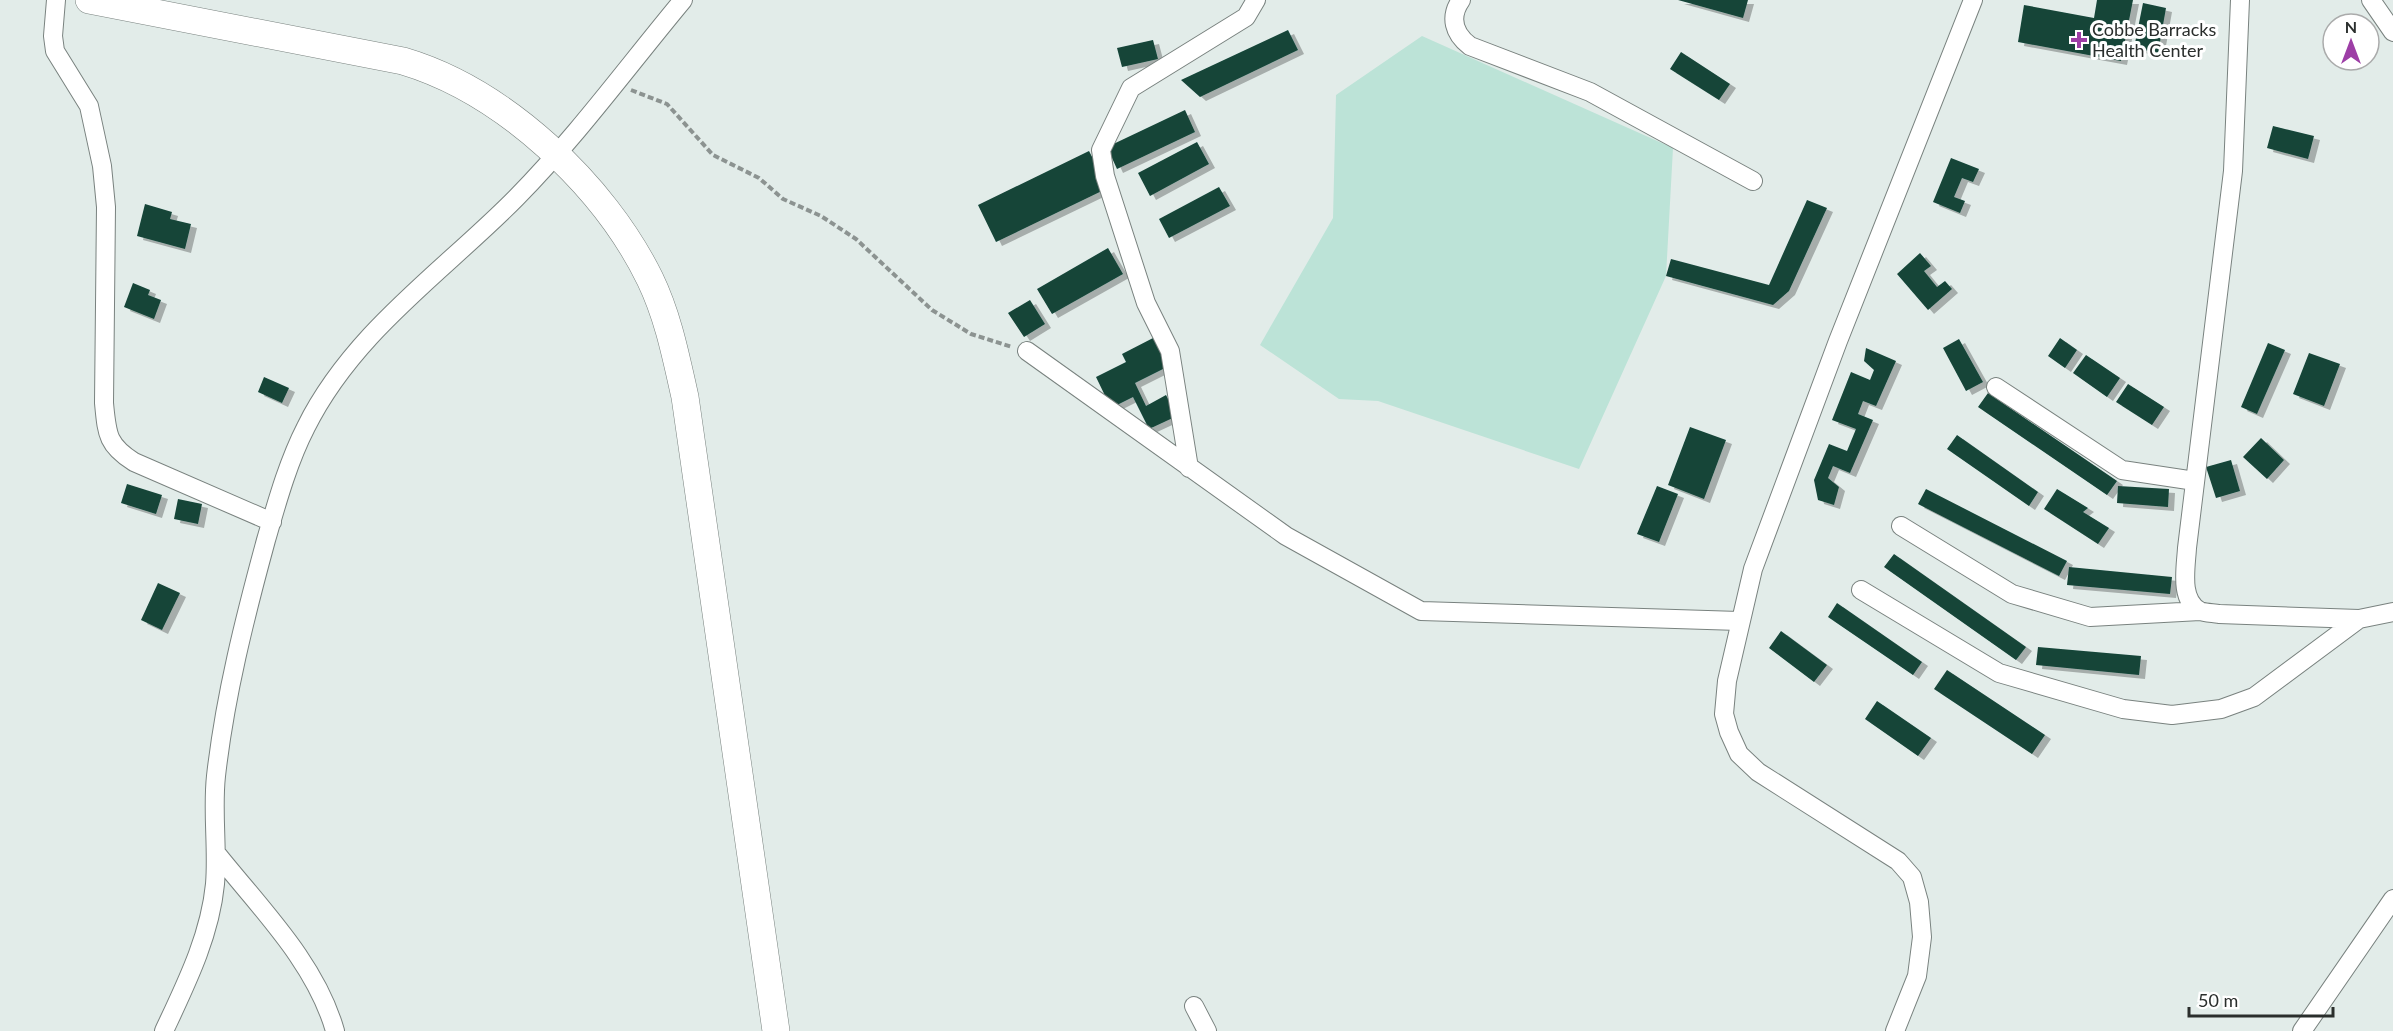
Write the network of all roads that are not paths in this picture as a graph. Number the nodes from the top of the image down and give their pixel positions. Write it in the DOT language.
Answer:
graph roads {
  1 [pos="56,0"];
  2 [pos="89,0"];
  3 [pos="683,0"];
  4 [pos="1256,0"];
  5 [pos="1461,0"];
  6 [pos="1973,0"];
  7 [pos="2240,0"];
  8 [pos="2371,0"];
  9 [pos="2393,33"];
  10 [pos="558,155"];
  11 [pos="1753,181"];
  12 [pos="1027,351"];
  13 [pos="1996,387"];
  14 [pos="1189,468"];
  15 [pos="2195,481"];
  16 [pos="272,522"];
  17 [pos="1901,526"];
  18 [pos="1861,590"];
  19 [pos="2200,610"];
  20 [pos="2393,612"];
  21 [pos="2360,619"];
  22 [pos="1739,621"];
  23 [pos="217,854"];
  24 [pos="2393,899"];
  25 [pos="1194,1006"];
  26 [pos="164,1031"];
  27 [pos="335,1031"];
  28 [pos="776,1031"];
  29 [pos="1207,1031"];
  30 [pos="1895,1031"];
  31 [pos="2302,1031"];
  1 -- 16 [label="street"];
  2 -- 10 [label="main road"];
  3 -- 10 [label="street"];
  4 -- 14 [label="street"];
  5 -- 11 [label="street"];
  6 -- 22 [label="street"];
  7 -- 15 [label="street"];
  8 -- 9 [label="street"];
  10 -- 16 [label="street"];
  10 -- 28 [label="main road"];
  12 -- 14 [label="street"];
  13 -- 15 [label="street"];
  14 -- 22 [label="street"];
  15 -- 19 [label="street"];
  16 -- 23 [label="street"];
  17 -- 19 [label="street"];
  18 -- 21 [label="street"];
  19 -- 21 [label="street"];
  20 -- 21 [label="street"];
  22 -- 30 [label="street"];
  23 -- 26 [label="street"];
  23 -- 27 [label="street"];
  24 -- 31 [label="street"];
  25 -- 29 [label="street"];
}
